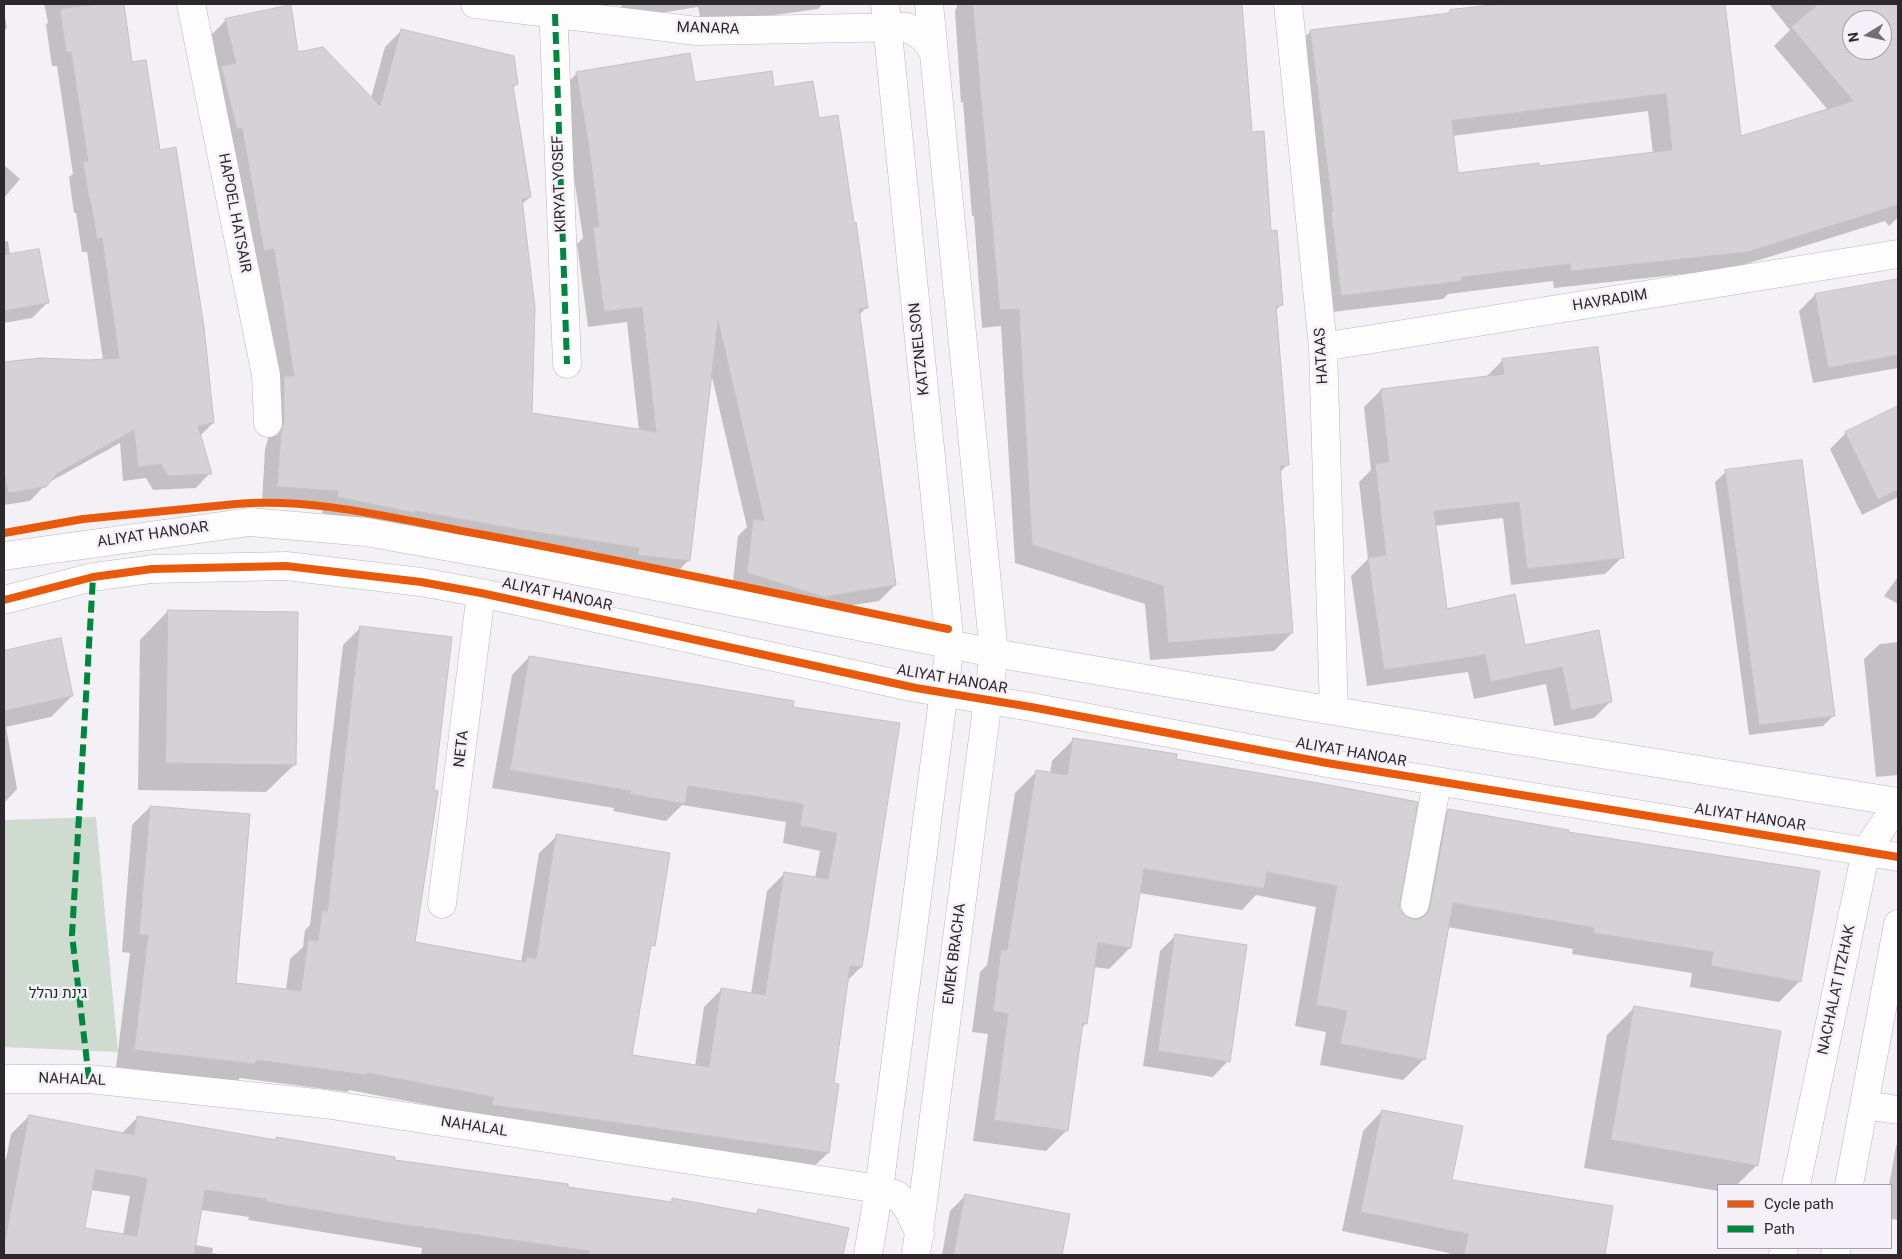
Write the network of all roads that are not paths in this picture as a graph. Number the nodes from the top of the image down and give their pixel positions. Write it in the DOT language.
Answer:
graph roads {
  1 [pos="191,4"];
  2 [pos="475,4"];
  3 [pos="929,4"];
  4 [pos="1288,4"];
  5 [pos="554,9"];
  6 [pos="886,15"];
  7 [pos="933,50"];
  8 [pos="1898,254"];
  9 [pos="1323,347"];
  10 [pos="567,364"];
  11 [pos="268,423"];
  12 [pos="7,548"];
  13 [pos="482,593"];
  14 [pos="4,600"];
  15 [pos="950,645"];
  16 [pos="994,653"];
  17 [pos="945,694"];
  18 [pos="988,701"];
  19 [pos="1334,711"];
  20 [pos="1446,783"];
  21 [pos="1898,803"];
  22 [pos="1866,851"];
  23 [pos="1898,857"];
  24 [pos="442,904"];
  25 [pos="1424,905"];
  26 [pos="1898,924"];
  27 [pos="4,1079"];
  28 [pos="1865,1105"];
  29 [pos="1898,1110"];
  30 [pos="1796,1184"];
  31 [pos="1849,1184"];
  32 [pos="879,1189"];
  33 [pos="918,1244"];
  34 [pos="868,1255"];
  1 -- 11 [label="street, HAPOEL HATSAIR"];
  2 -- 5 [label="street, MANARA"];
  3 -- 7 [label="street"];
  4 -- 9 [label="street, HATAAS"];
  5 -- 6 [label="street, MANARA"];
  5 -- 10 [label="street, KIRYAT YOSEF"];
  6 -- 7 [label="street, MANARA"];
  6 -- 15 [label="street, KATZNELSON"];
  7 -- 16 [label="street"];
  8 -- 9 [label="street, HAVRADIM"];
  9 -- 19 [label="street, HATAAS"];
  12 -- 15 [label="street, ALIYAT HANOAR"];
  13 -- 14 [label="street, ALIYAT HANOAR"];
  13 -- 17 [label="street, ALIYAT HANOAR"];
  13 -- 24 [label="street, NETA"];
  15 -- 16 [label="street, ALIYAT HANOAR"];
  15 -- 17 [label="street, KATZNELSON"];
  16 -- 18 [label="street, EMEK BRACHA"];
  16 -- 19 [label="street, ALIYAT HANOAR"];
  17 -- 18 [label="street, ALIYAT HANOAR"];
  17 -- 32 [label="street"];
  18 -- 20 [label="street, ALIYAT HANOAR"];
  18 -- 33 [label="street, EMEK BRACHA"];
  19 -- 21 [label="street, ALIYAT HANOAR"];
  20 -- 22 [label="street, ALIYAT HANOAR"];
  20 -- 25 [label="street"];
  21 -- 22 [label="street, NACHALAT ITZHAK"];
  22 -- 23 [label="street, ALIYAT HANOAR"];
  22 -- 30 [label="street, NACHALAT ITZHAK"];
  26 -- 28 [label="street"];
  27 -- 32 [label="street, NAHALAL"];
  28 -- 29 [label="street"];
  28 -- 31 [label="street"];
  32 -- 33 [label="street, NAHALAL"];
  32 -- 34 [label="street"];
}
